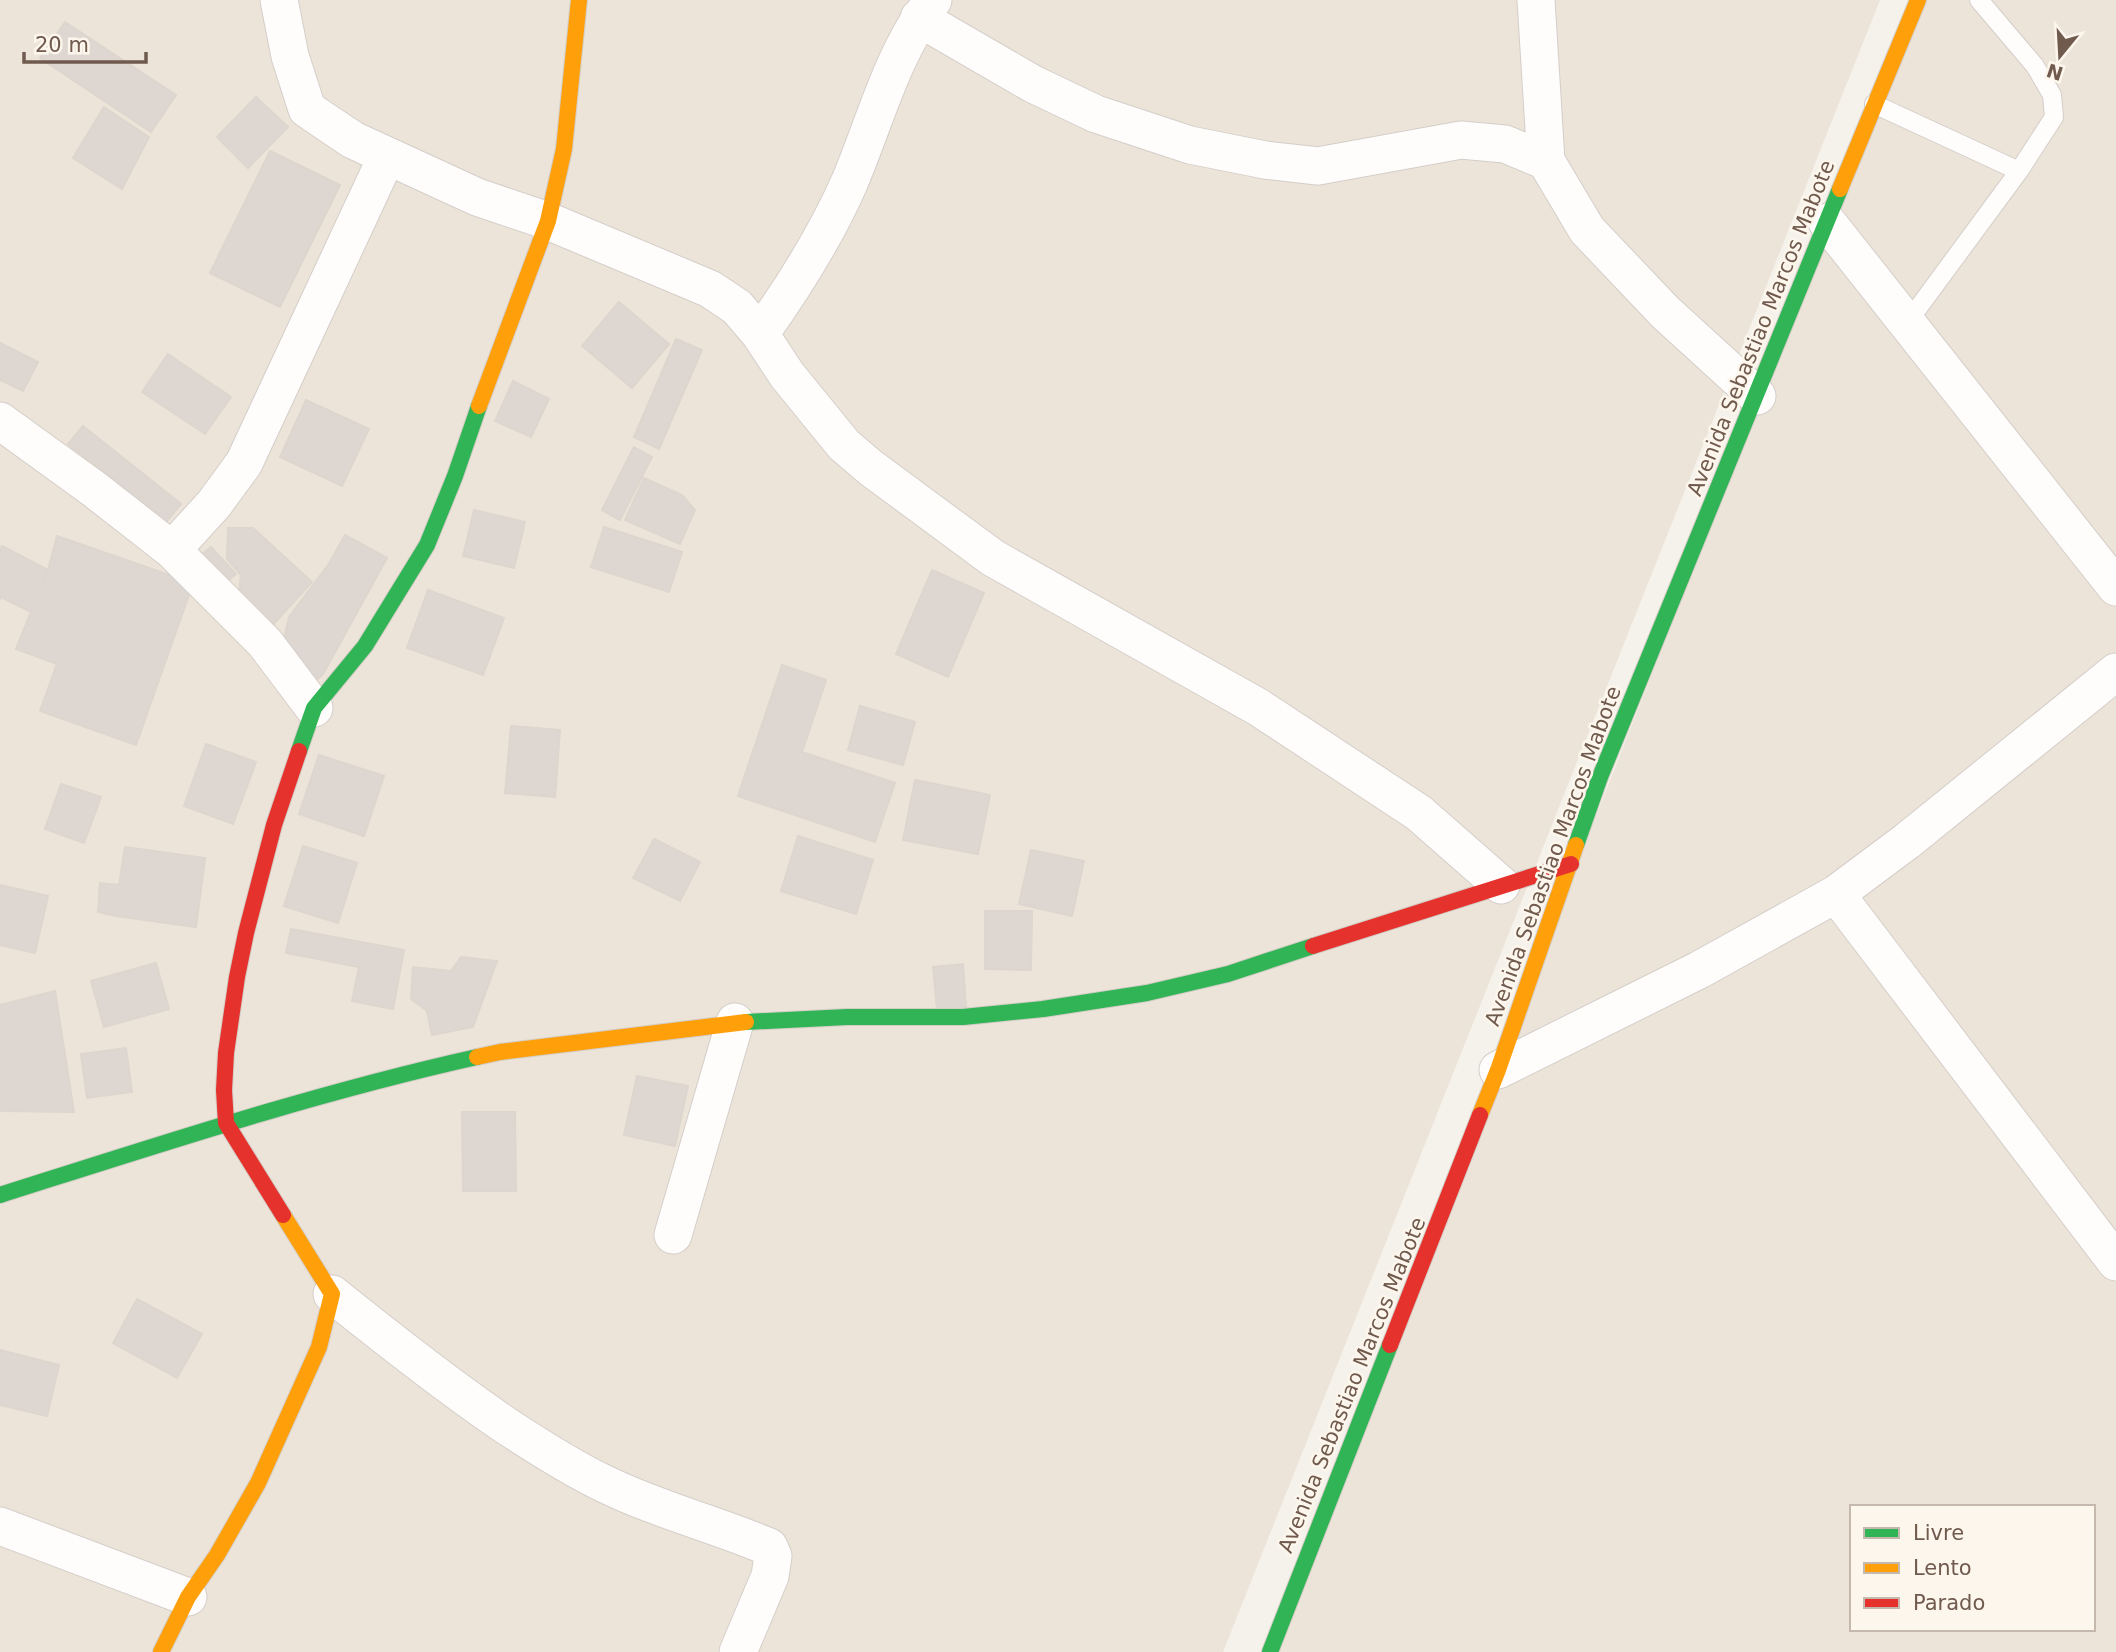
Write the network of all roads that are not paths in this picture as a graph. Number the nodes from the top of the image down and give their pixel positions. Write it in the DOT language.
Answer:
graph roads {
  1 [pos="279,0"];
  2 [pos="579,0"];
  3 [pos="1536,0"];
  4 [pos="1918,0"];
  5 [pos="1979,0"];
  6 [pos="926,9"];
  7 [pos="1874,104"];
  8 [pos="387,156"];
  9 [pos="1546,160"];
  10 [pos="2019,172"];
  11 [pos="548,221"];
  12 [pos="1827,222"];
  13 [pos="1907,323"];
  14 [pos="760,334"];
  15 [pos="1757,396"];
  16 [pos="0,421"];
  17 [pos="172,550"];
  18 [pos="2116,587"];
  19 [pos="2116,672"];
  20 [pos="314,708"];
  21 [pos="1570,864"];
  22 [pos="1501,885"];
  23 [pos="1836,894"];
  24 [pos="735,1022"];
  25 [pos="1498,1070"];
  26 [pos="226,1124"];
  27 [pos="0,1195"];
  28 [pos="673,1235"];
  29 [pos="2116,1262"];
  30 [pos="332,1294"];
  31 [pos="0,1526"];
  32 [pos="188,1597"];
  33 [pos="161,1652"];
  34 [pos="737,1652"];
  35 [pos="1270,1652"];
  1 -- 8 [label="street"];
  2 -- 11 [label="street"];
  3 -- 9 [label="street"];
  4 -- 7 [label="street, Avenida Sebastiao Marcos Mabote"];
  5 -- 10 [label="lane"];
  6 -- 9 [label="street"];
  6 -- 14 [label="street"];
  7 -- 10 [label="lane"];
  7 -- 12 [label="street, Avenida Sebastiao Marcos Mabote"];
  8 -- 11 [label="street"];
  8 -- 17 [label="street"];
  9 -- 15 [label="street"];
  10 -- 13 [label="lane"];
  11 -- 14 [label="street"];
  11 -- 20 [label="street"];
  12 -- 13 [label="street"];
  12 -- 15 [label="street, Avenida Sebastiao Marcos Mabote"];
  13 -- 18 [label="street"];
  14 -- 22 [label="street"];
  15 -- 21 [label="street, Avenida Sebastiao Marcos Mabote"];
  16 -- 17 [label="street"];
  17 -- 20 [label="street"];
  19 -- 23 [label="street"];
  20 -- 26 [label="street"];
  21 -- 22 [label="street"];
  21 -- 25 [label="street, Avenida Sebastiao Marcos Mabote"];
  22 -- 24 [label="street"];
  23 -- 25 [label="street"];
  23 -- 29 [label="street"];
  24 -- 26 [label="street"];
  24 -- 28 [label="street"];
  25 -- 35 [label="street, Avenida Sebastiao Marcos Mabote"];
  26 -- 27 [label="street"];
  26 -- 30 [label="street"];
  30 -- 32 [label="street"];
  30 -- 34 [label="street"];
  31 -- 32 [label="street"];
  32 -- 33 [label="street"];
}
